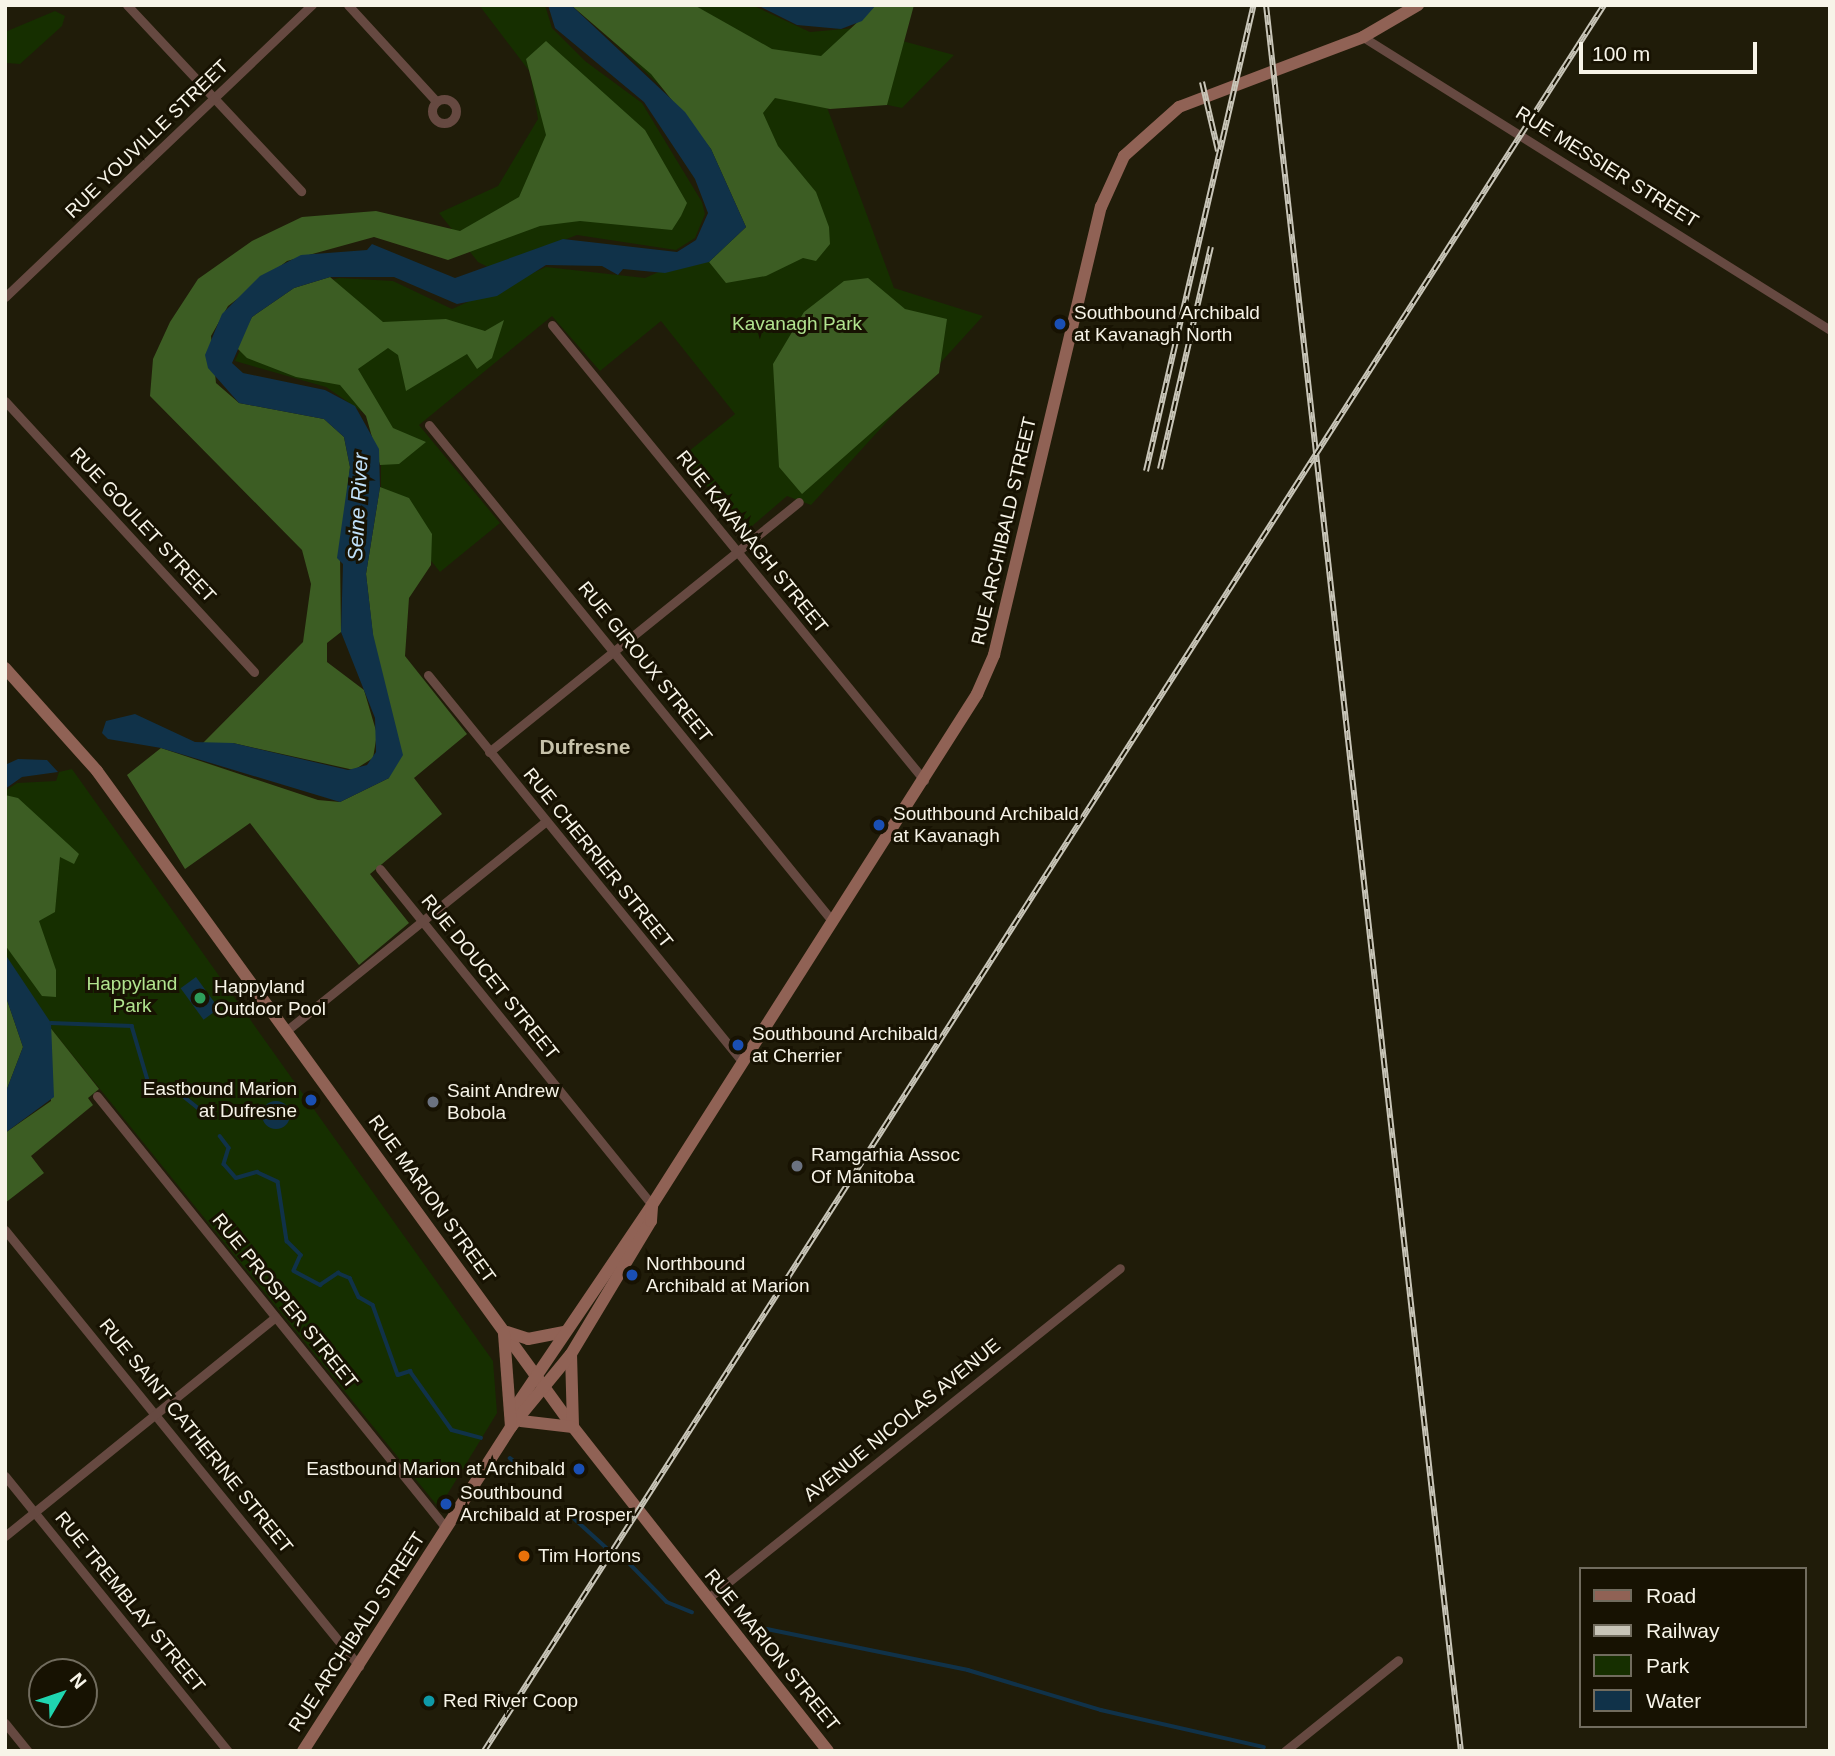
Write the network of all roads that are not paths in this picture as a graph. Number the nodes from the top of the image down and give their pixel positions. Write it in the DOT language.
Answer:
graph roads {
  1 [pos="127,5"];
  2 [pos="312,5"];
  3 [pos="348,5"];
  4 [pos="1418,5"];
  5 [pos="1363,37"];
  6 [pos="216,97"];
  7 [pos="435,100"];
  8 [pos="301,191"];
  9 [pos="5,297"];
  10 [pos="552,325"];
  11 [pos="1830,330"];
  12 [pos="5,401"];
  13 [pos="429,425"];
  14 [pos="799,502"];
  15 [pos="737,552"];
  16 [pos="613,651"];
  17 [pos="5,668"];
  18 [pos="254,672"];
  19 [pos="428,675"];
  20 [pos="489,752"];
  21 [pos="924,780"];
  22 [pos="546,821"];
  23 [pos="380,869"];
  24 [pos="422,922"];
  25 [pos="833,922"];
  26 [pos="286,1031"];
  27 [pos="742,1062"];
  28 [pos="97,1096"];
  29 [pos="652,1205"];
  30 [pos="5,1230"];
  31 [pos="1120,1268"];
  32 [pos="275,1317"];
  33 [pos="503,1330"];
  34 [pos="565,1332"];
  35 [pos="571,1354"];
  36 [pos="537,1376"];
  37 [pos="546,1389"];
  38 [pos="156,1414"];
  39 [pos="512,1424"];
  40 [pos="573,1427"];
  41 [pos="5,1476"];
  42 [pos="35,1512"];
  43 [pos="446,1528"];
  44 [pos="5,1536"];
  45 [pos="707,1600"];
  46 [pos="1398,1660"];
  47 [pos="359,1665"];
  48 [pos="5,1723"];
  49 [pos="28,1751"];
  50 [pos="228,1751"];
  51 [pos="303,1751"];
  52 [pos="828,1751"];
  53 [pos="1285,1751"];
  1 -- 6 [label="street"];
  2 -- 6 [label="street, RUE YOUVILLE STREET"];
  3 -- 7 [label="street"];
  4 -- 5 [label="main road, RUE ARCHIBALD STREET"];
  5 -- 11 [label="street, RUE MESSIER STREET"];
  5 -- 21 [label="main road, RUE ARCHIBALD STREET"];
  6 -- 8 [label="street"];
  6 -- 9 [label="street, RUE YOUVILLE STREET"];
  10 -- 15 [label="street, RUE KAVANAGH STREET"];
  12 -- 18 [label="street, RUE GOULET STREET"];
  13 -- 16 [label="street, RUE GIROUX STREET"];
  14 -- 15 [label="street"];
  15 -- 16 [label="street"];
  15 -- 21 [label="street, RUE KAVANAGH STREET"];
  16 -- 20 [label="street"];
  16 -- 25 [label="street, RUE GIROUX STREET"];
  17 -- 26 [label="main road, RUE MARION STREET"];
  19 -- 20 [label="street, RUE CHERRIER STREET"];
  20 -- 22 [label="street, RUE CHERRIER STREET"];
  21 -- 25 [label="main road, RUE ARCHIBALD STREET"];
  22 -- 24 [label="street"];
  22 -- 27 [label="street, RUE CHERRIER STREET"];
  23 -- 24 [label="street, RUE DOUCET STREET"];
  24 -- 26 [label="street"];
  24 -- 29 [label="street, RUE DOUCET STREET"];
  25 -- 27 [label="main road, RUE ARCHIBALD STREET"];
  26 -- 33 [label="main road, RUE MARION STREET"];
  27 -- 29 [label="main road, RUE ARCHIBALD STREET"];
  28 -- 32 [label="street, RUE PROSPER STREET"];
  29 -- 34 [label="main road, RUE ARCHIBALD STREET"];
  29 -- 35 [label="main road, RUE ARCHIBALD STREET"];
  30 -- 38 [label="street, RUE SAINT CATHERINE STREET"];
  31 -- 45 [label="street, AVENUE NICOLAS AVENUE"];
  32 -- 38 [label="street"];
  32 -- 43 [label="street, RUE PROSPER STREET"];
  33 -- 34 [label="main road"];
  33 -- 36 [label="main road, RUE MARION STREET"];
  33 -- 39 [label="main road"];
  34 -- 36 [label="main road, RUE ARCHIBALD STREET"];
  35 -- 37 [label="main road, RUE ARCHIBALD STREET"];
  35 -- 40 [label="main road"];
  36 -- 37 [label="main road, RUE MARION STREET"];
  36 -- 39 [label="main road, RUE ARCHIBALD STREET"];
  37 -- 39 [label="main road, RUE ARCHIBALD STREET"];
  37 -- 40 [label="main road, RUE MARION STREET"];
  38 -- 42 [label="street"];
  38 -- 47 [label="street, RUE SAINT CATHERINE STREET"];
  39 -- 40 [label="main road"];
  39 -- 43 [label="main road, RUE ARCHIBALD STREET"];
  40 -- 45 [label="main road, RUE MARION STREET"];
  41 -- 42 [label="street, RUE TREMBLAY STREET"];
  42 -- 44 [label="street"];
  42 -- 50 [label="street, RUE TREMBLAY STREET"];
  43 -- 47 [label="main road, RUE ARCHIBALD STREET"];
  45 -- 52 [label="main road, RUE MARION STREET"];
  46 -- 53 [label="street"];
  47 -- 51 [label="main road, RUE ARCHIBALD STREET"];
  48 -- 49 [label="street"];
}
